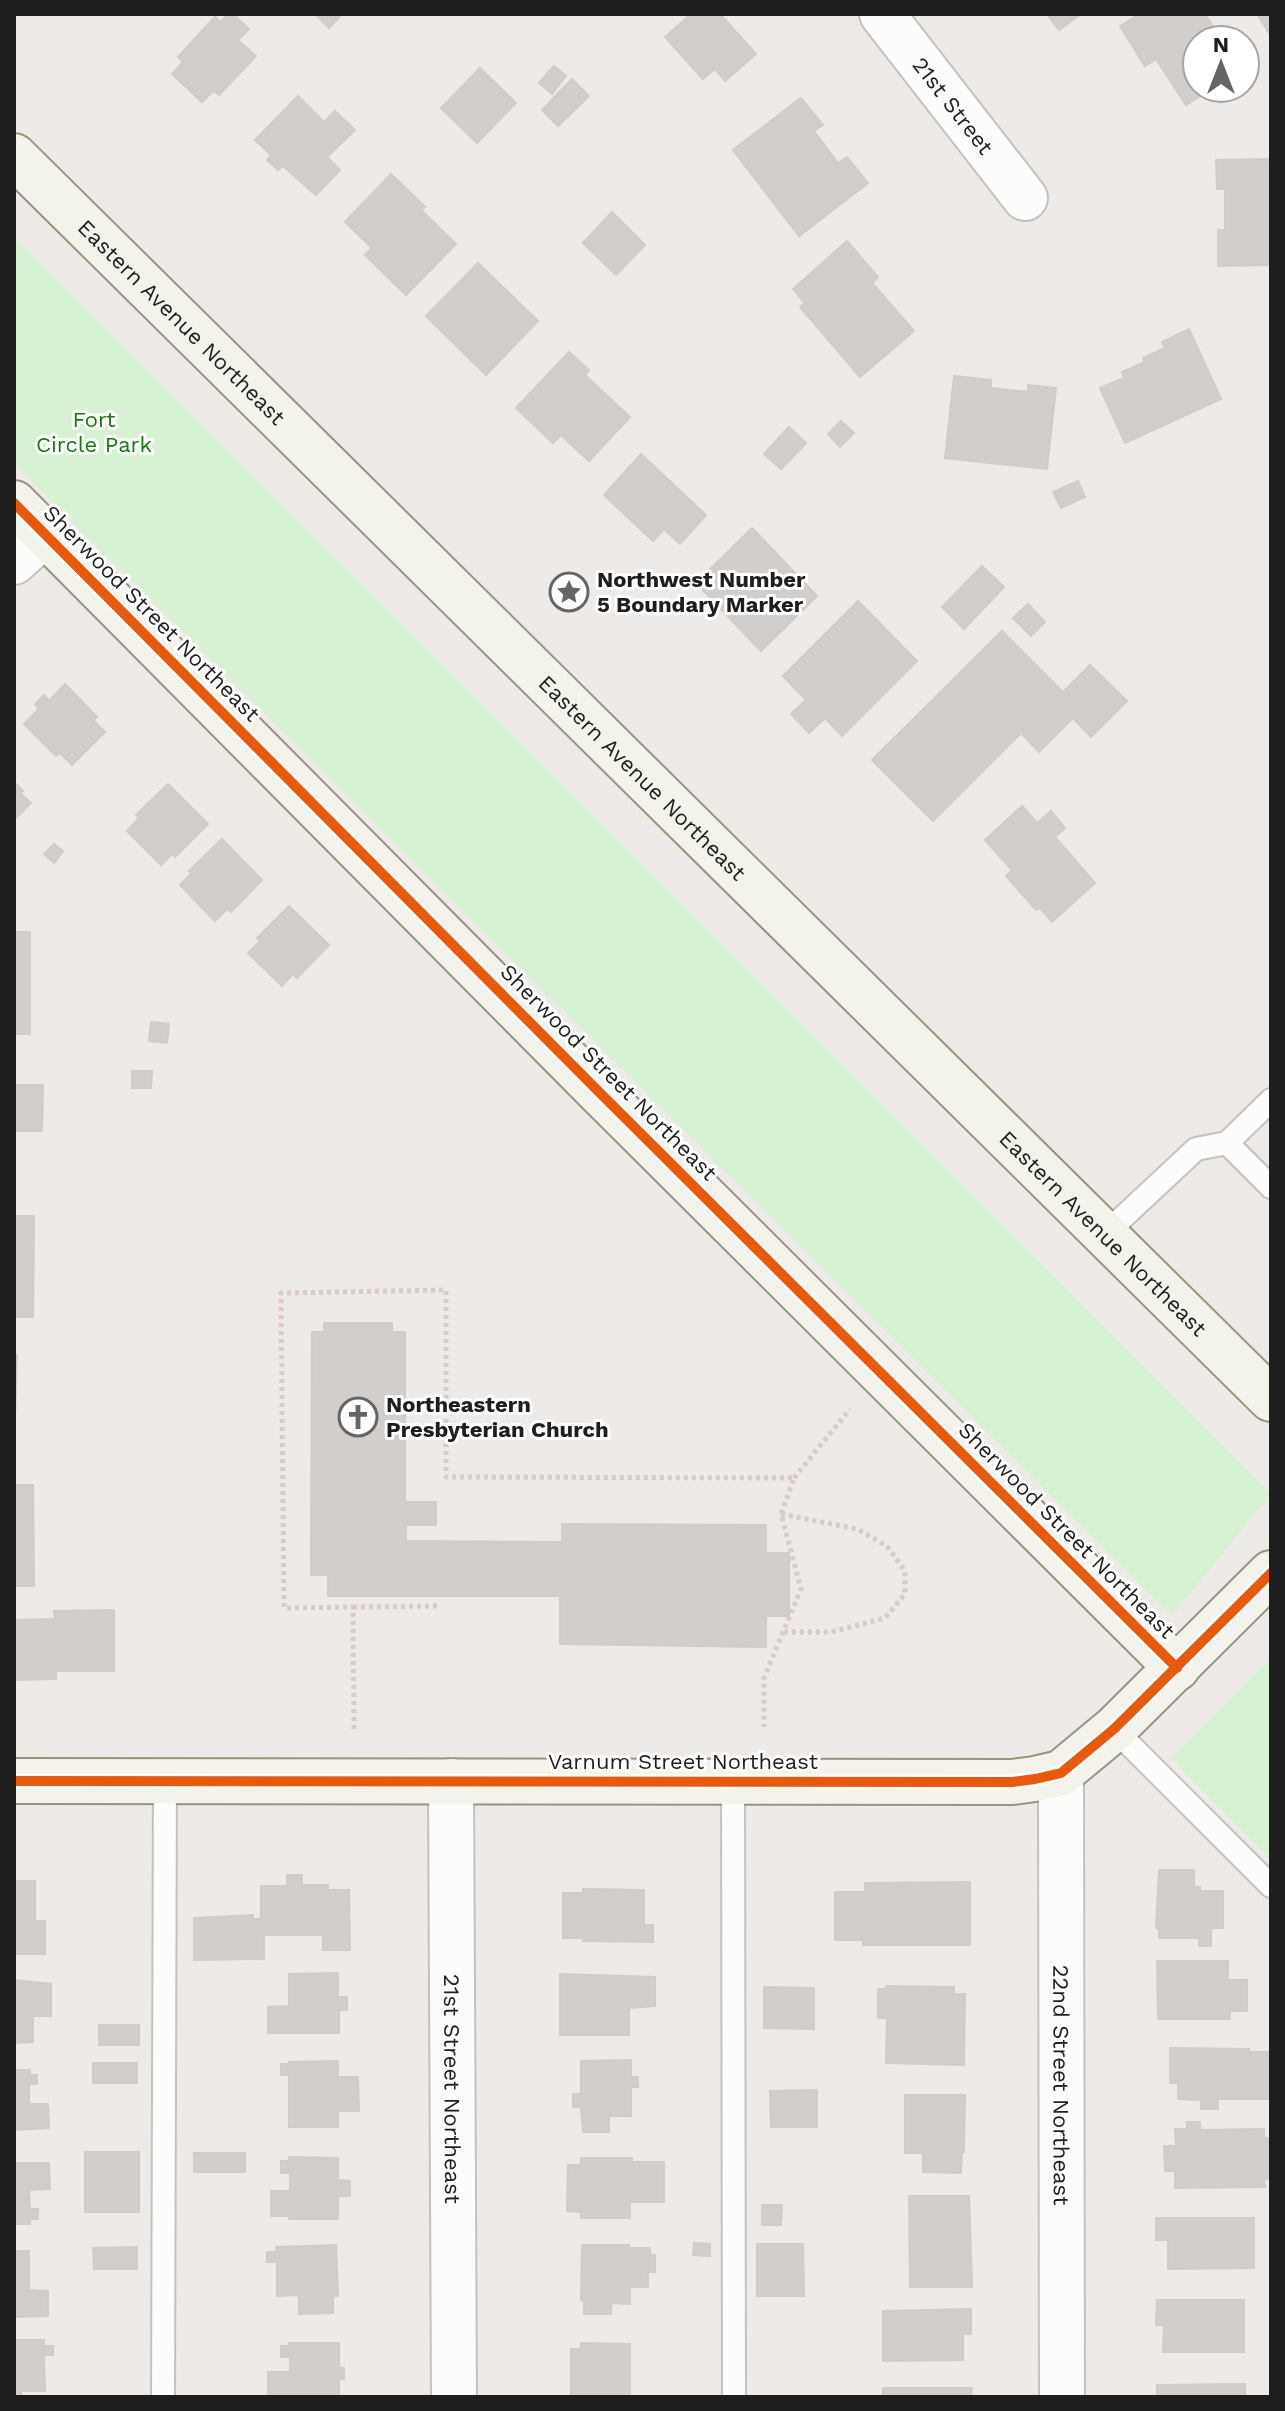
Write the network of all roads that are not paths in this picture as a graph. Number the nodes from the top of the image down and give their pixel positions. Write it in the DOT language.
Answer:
graph roads {
  1 [pos="882,14"];
  2 [pos="14,156"];
  3 [pos="1025,198"];
  4 [pos="14,503"];
  5 [pos="29,548"];
  6 [pos="1271,1100"];
  7 [pos="1227,1143"];
  8 [pos="1271,1187"];
  9 [pos="1105,1234"];
  10 [pos="1271,1399"];
  11 [pos="1271,1573"];
  12 [pos="1177,1668"];
  13 [pos="1114,1729"];
  14 [pos="1061,1773"];
  15 [pos="14,1781"];
  16 [pos="165,1781"];
  17 [pos="451,1781"];
  18 [pos="733,1782"];
  19 [pos="1271,1886"];
  20 [pos="163,2397"];
  21 [pos="454,2397"];
  22 [pos="734,2397"];
  23 [pos="1062,2397"];
  1 -- 3 [label="street, 21st Street"];
  2 -- 9 [label="street, Eastern Avenue Northeast"];
  4 -- 5 [label="street, Sherwood Street Northeast"];
  5 -- 12 [label="street, Sherwood Street Northeast"];
  6 -- 7 [label="lane"];
  7 -- 8 [label="lane"];
  7 -- 9 [label="lane"];
  9 -- 10 [label="street, Eastern Avenue Northeast"];
  11 -- 12 [label="street, Varnum Street Northeast"];
  12 -- 13 [label="street, Varnum Street Northeast"];
  13 -- 14 [label="street, Varnum Street Northeast"];
  13 -- 19 [label="lane"];
  14 -- 18 [label="street, Varnum Street Northeast"];
  14 -- 23 [label="street, 22nd Street Northeast"];
  15 -- 16 [label="street, Varnum Street Northeast"];
  16 -- 17 [label="street, Varnum Street Northeast"];
  16 -- 20 [label="lane"];
  17 -- 18 [label="street, Varnum Street Northeast"];
  17 -- 21 [label="street, 21st Street Northeast"];
  18 -- 22 [label="lane"];
}
